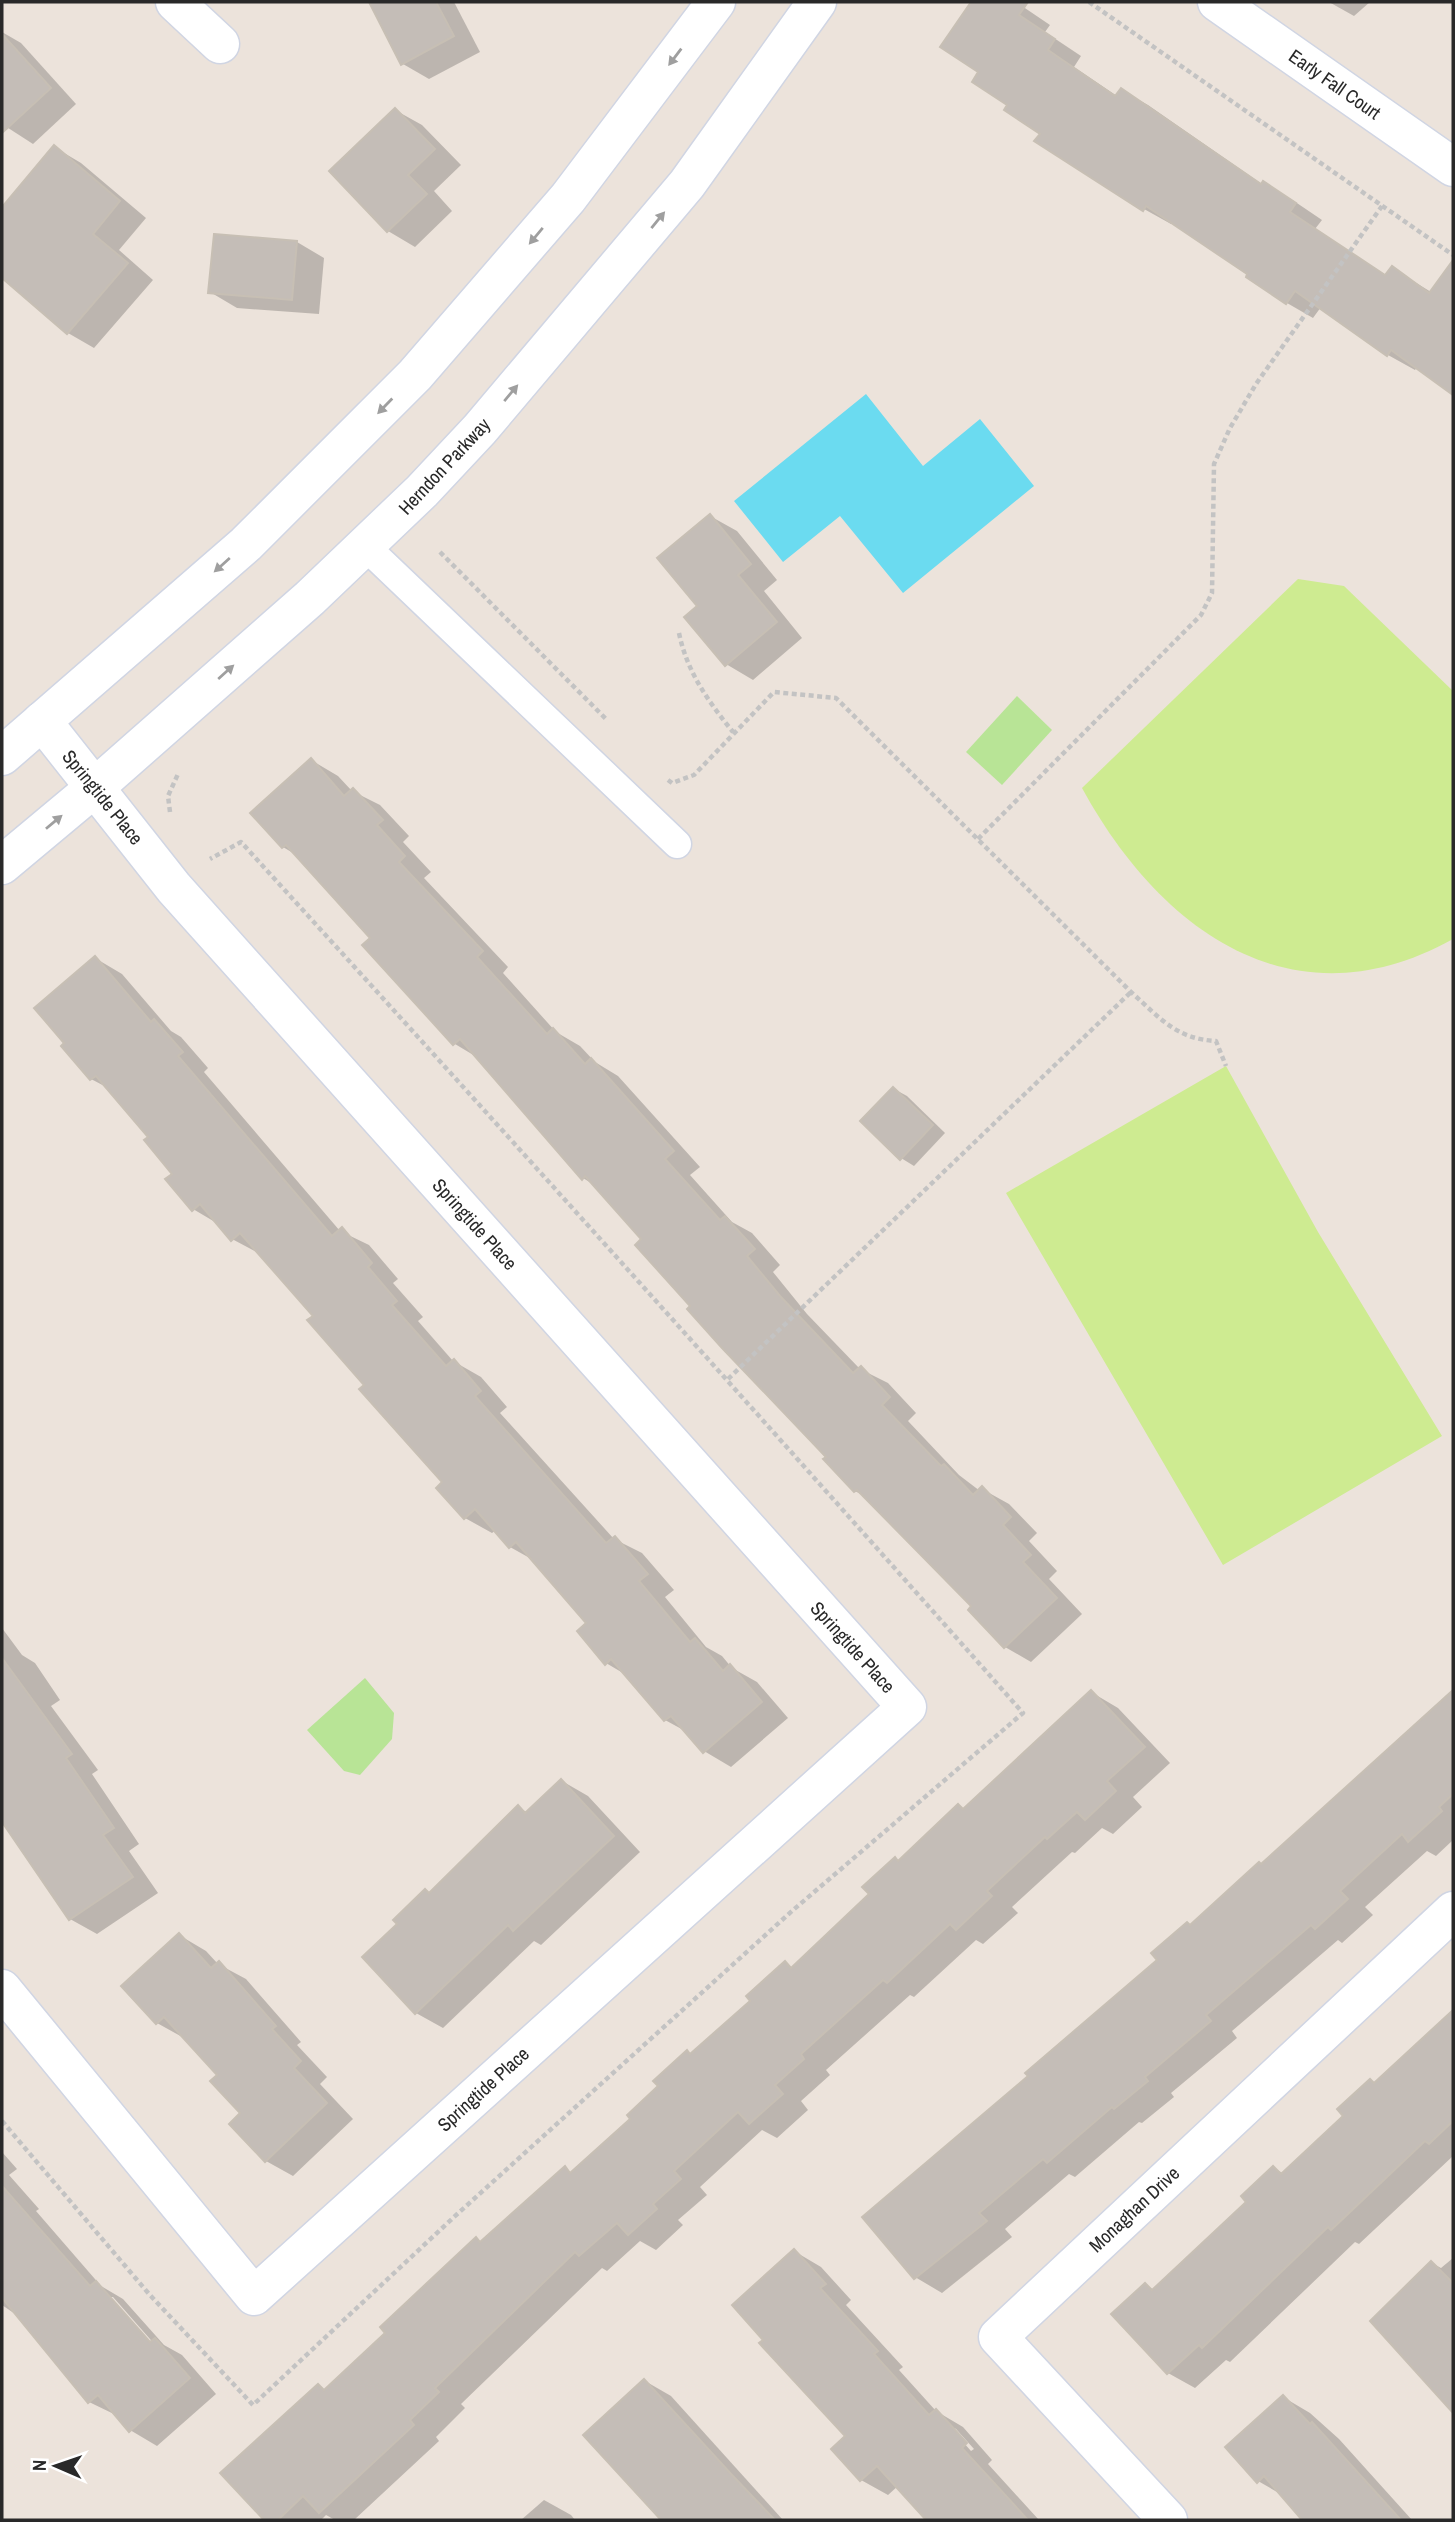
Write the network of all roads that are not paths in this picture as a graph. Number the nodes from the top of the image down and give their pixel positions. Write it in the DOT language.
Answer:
graph roads {
  1 [pos="175,2"];
  2 [pos="716,2"];
  3 [pos="817,2"];
  4 [pos="1217,2"];
  5 [pos="220,44"];
  6 [pos="1453,167"];
  7 [pos="365,546"];
  8 [pos="42,721"];
  9 [pos="2,756"];
  10 [pos="93,789"];
  11 [pos="677,844"];
  12 [pos="2,865"];
  13 [pos="1453,1911"];
  14 [pos="2,1989"];
  15 [pos="1168,2520"];
  1 -- 5 [label="street"];
  2 -- 8 [label="street, one-way"];
  7 -- 3 [label="street, Herndon Parkway, one-way"];
  4 -- 6 [label="street, Early Fall Court"];
  10 -- 7 [label="street, Herndon Parkway, one-way"];
  7 -- 11 [label="lane"];
  8 -- 9 [label="street"];
  8 -- 10 [label="street, Springtide Place"];
  12 -- 10 [label="street, Herndon Parkway, one-way"];
  10 -- 14 [label="street, Springtide Place"];
  13 -- 15 [label="street, Monaghan Drive"];
}
